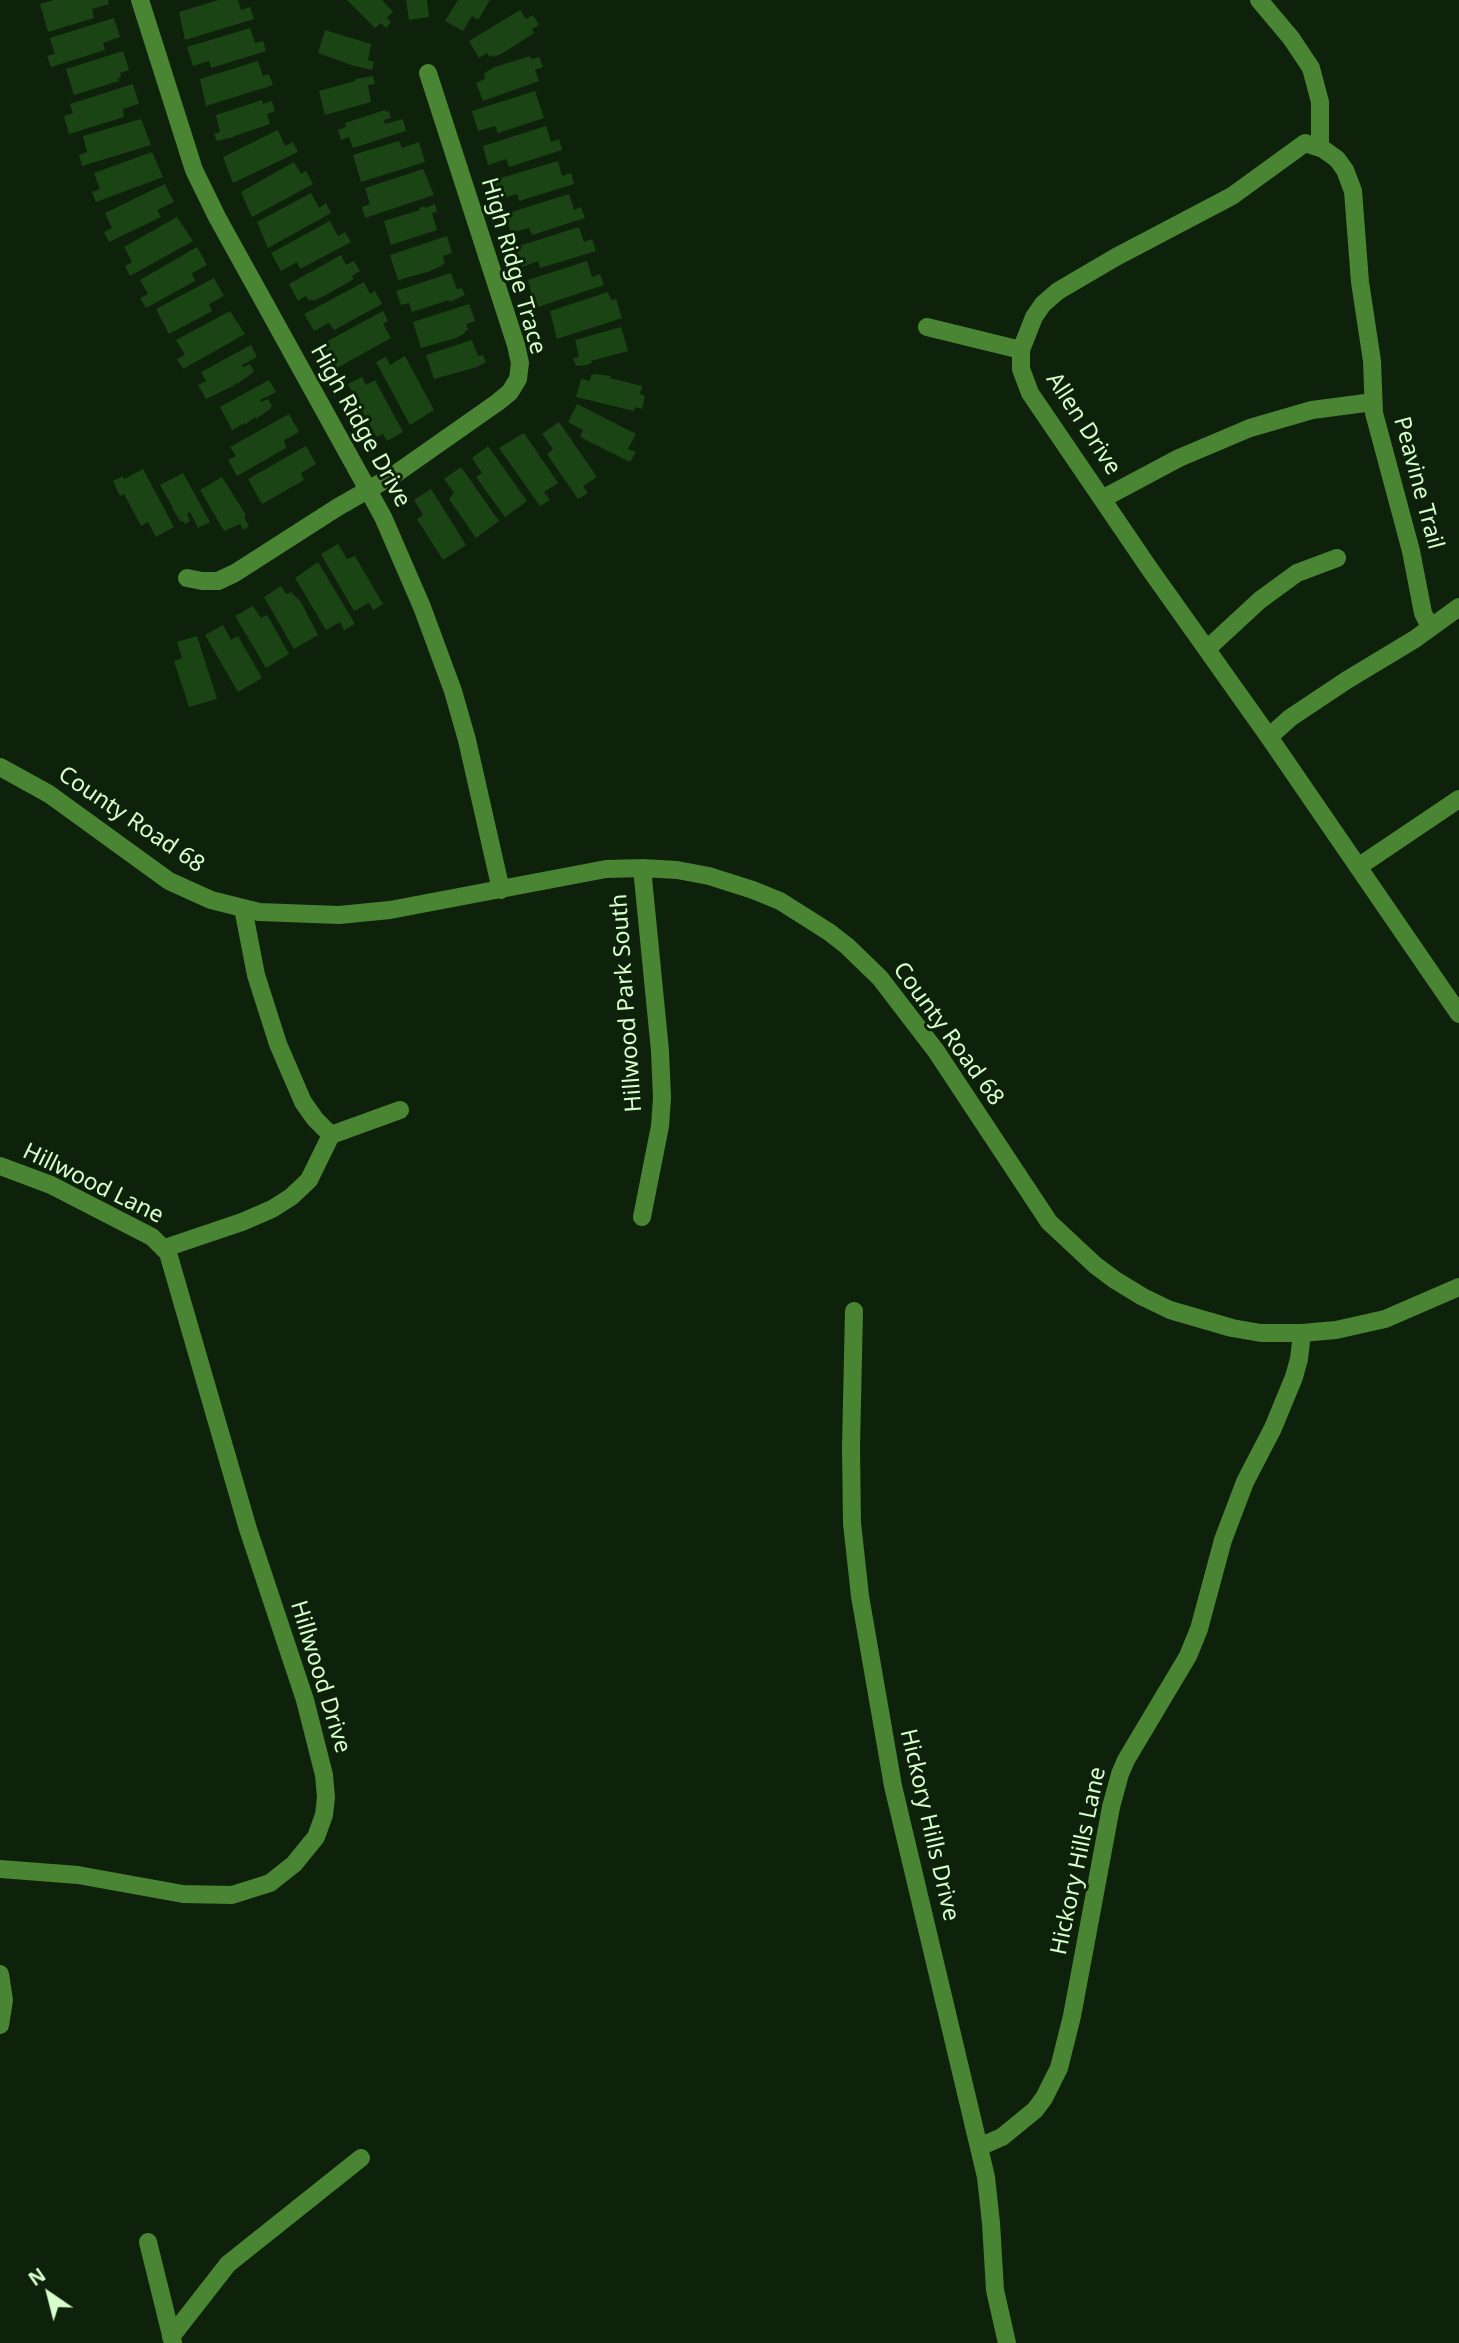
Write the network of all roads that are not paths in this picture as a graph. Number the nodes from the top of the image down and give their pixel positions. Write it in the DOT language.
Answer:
graph roads {
  1 [pos="140,0"];
  2 [pos="1259,0"];
  3 [pos="428,73"];
  4 [pos="1320,148"];
  5 [pos="928,327"];
  6 [pos="1021,350"];
  7 [pos="1373,402"];
  8 [pos="368,491"];
  9 [pos="1102,499"];
  10 [pos="1337,558"];
  11 [pos="187,578"];
  12 [pos="1459,607"];
  13 [pos="1430,627"];
  14 [pos="1207,649"];
  15 [pos="1269,737"];
  16 [pos="0,767"];
  17 [pos="1459,799"];
  18 [pos="1358,867"];
  19 [pos="642,868"];
  20 [pos="501,890"];
  21 [pos="243,908"];
  22 [pos="1459,1014"];
  23 [pos="400,1110"];
  24 [pos="331,1135"];
  25 [pos="0,1166"];
  26 [pos="642,1217"];
  27 [pos="165,1248"];
  28 [pos="1459,1287"];
  29 [pos="854,1311"];
  30 [pos="1302,1333"];
  31 [pos="0,1869"];
  32 [pos="0,1974"];
  33 [pos="0,2025"];
  34 [pos="979,2147"];
  35 [pos="360,2158"];
  36 [pos="148,2242"];
  37 [pos="172,2340"];
  38 [pos="1007,2343"];
  1 -- 8 [label="street, High Ridge Drive"];
  2 -- 4 [label="street"];
  3 -- 8 [label="street, High Ridge Trace"];
  4 -- 6 [label="street"];
  4 -- 7 [label="street"];
  5 -- 6 [label="street"];
  6 -- 9 [label="street, Allen Drive"];
  7 -- 9 [label="street, Peavine Trail"];
  7 -- 13 [label="street, Peavine Trail"];
  8 -- 11 [label="street, High Ridge Trace"];
  8 -- 20 [label="street, High Ridge Drive"];
  9 -- 14 [label="street, Allen Drive"];
  10 -- 14 [label="street"];
  12 -- 13 [label="street"];
  13 -- 15 [label="street"];
  14 -- 15 [label="street, Allen Drive"];
  15 -- 18 [label="street, Allen Drive"];
  16 -- 21 [label="street, County Road 68"];
  17 -- 18 [label="street"];
  18 -- 22 [label="street, Allen Drive"];
  19 -- 20 [label="street, County Road 68"];
  19 -- 26 [label="street, Hillwood Park South"];
  19 -- 30 [label="street, County Road 68"];
  20 -- 21 [label="street, County Road 68"];
  21 -- 24 [label="street"];
  23 -- 24 [label="street"];
  24 -- 27 [label="street, Hillwood Lane"];
  25 -- 27 [label="street, Hillwood Lane"];
  27 -- 31 [label="street, Hillwood Drive"];
  28 -- 30 [label="street, County Road 68"];
  29 -- 34 [label="street, Hickory Hills Drive"];
  30 -- 34 [label="street, Hickory Hills Lane"];
  32 -- 33 [label="street"];
  34 -- 38 [label="street, Hickory Hills Drive"];
  35 -- 37 [label="street"];
  36 -- 37 [label="street"];
}
